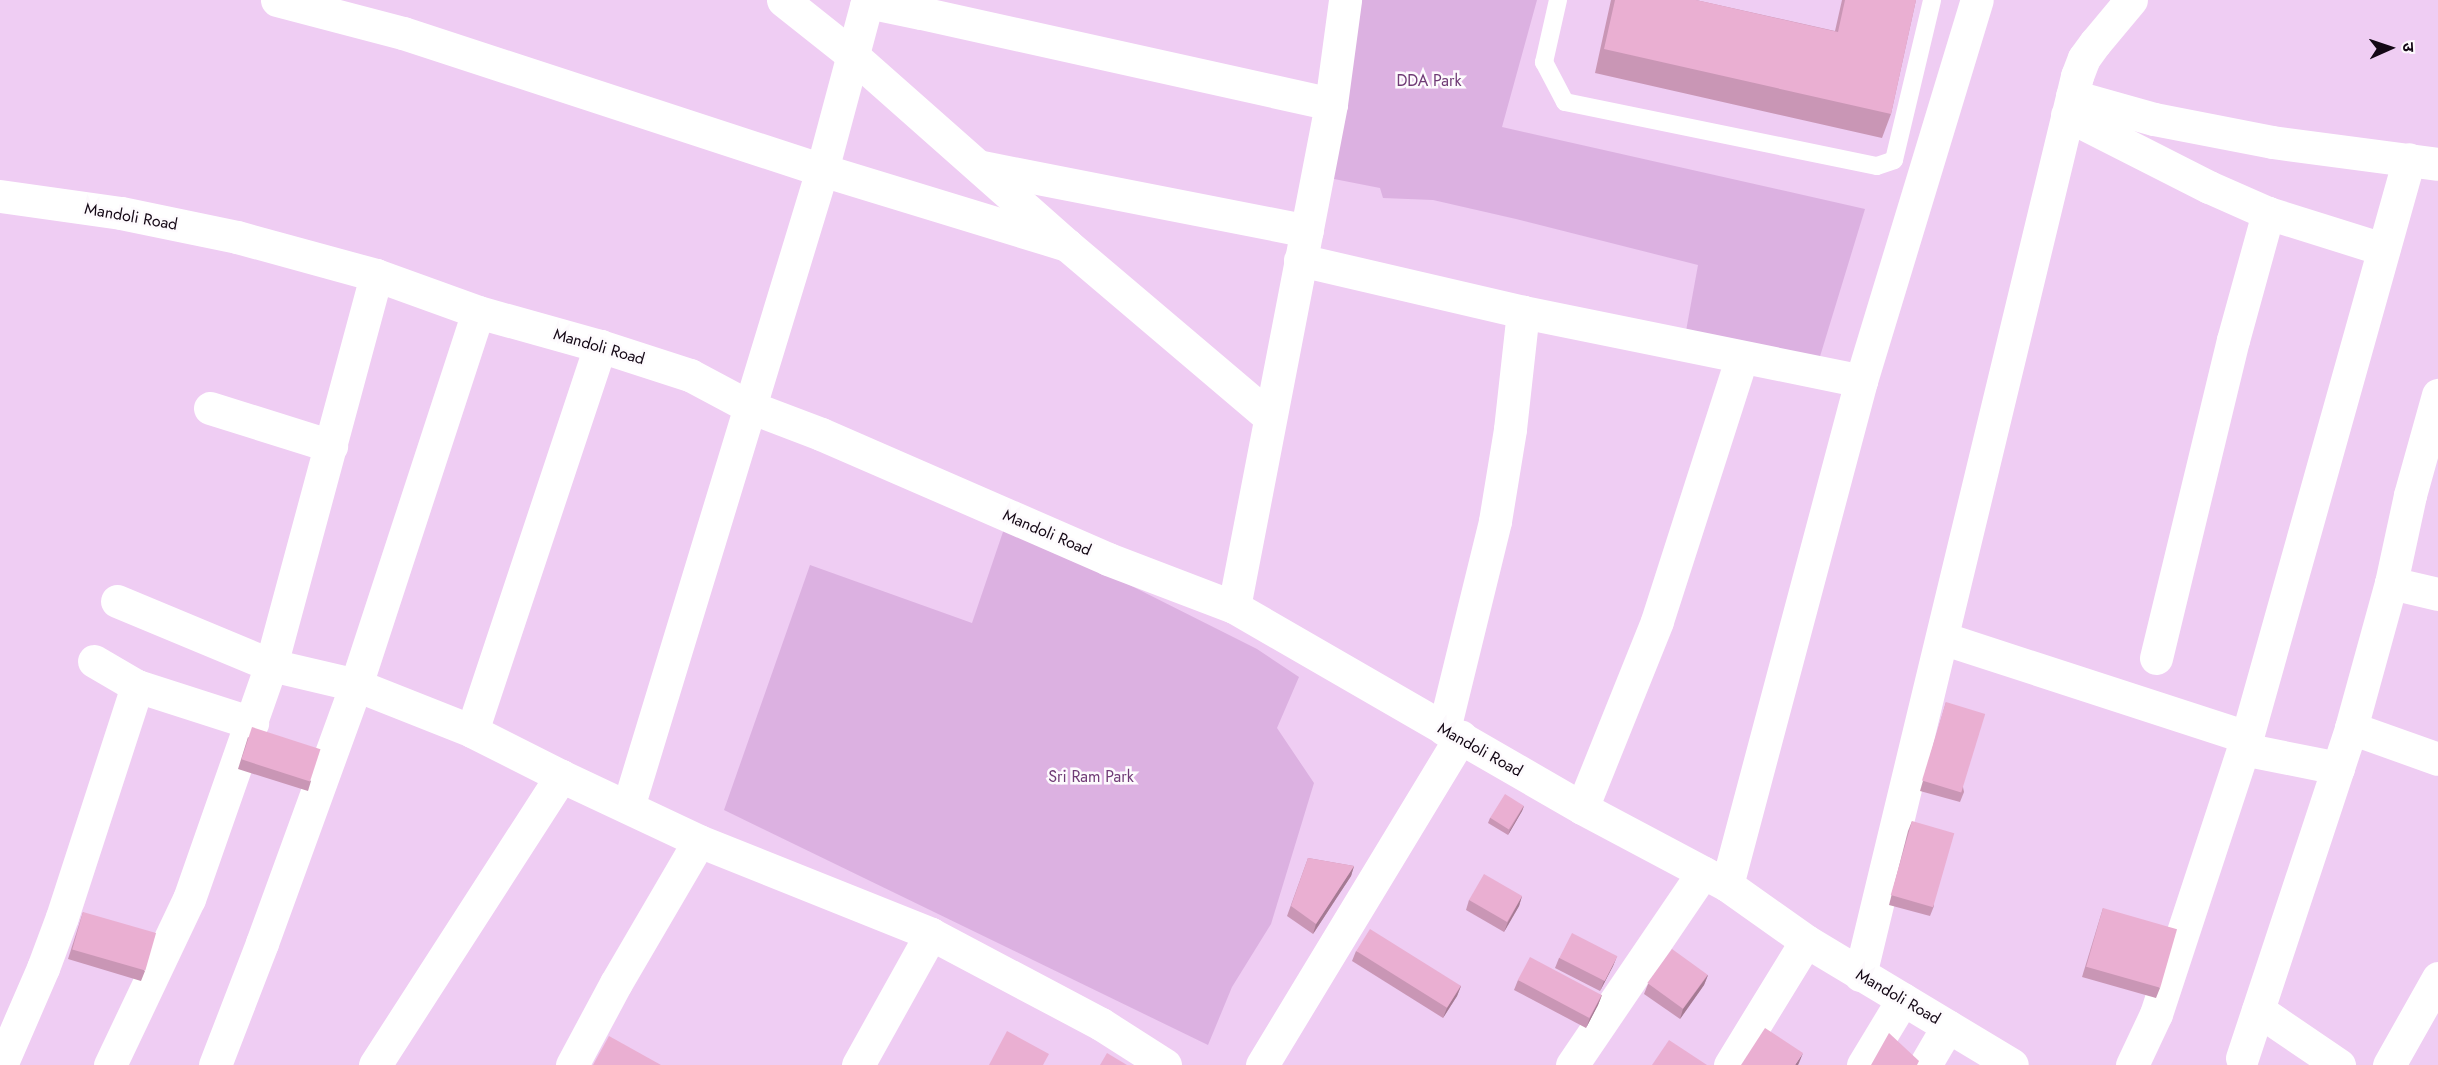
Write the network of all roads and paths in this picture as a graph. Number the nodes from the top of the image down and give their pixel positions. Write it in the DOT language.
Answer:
graph roads {
  1 [pos="277,0"];
  2 [pos="783,0"];
  3 [pos="1345,0"];
  4 [pos="1558,0"];
  5 [pos="1932,0"];
  6 [pos="1977,0"];
  7 [pos="2131,0"];
  8 [pos="850,54"];
  9 [pos="1331,104"];
  10 [pos="2070,105"];
  11 [pos="2423,161"];
  12 [pos="980,167"];
  13 [pos="822,170"];
  14 [pos="0,196"];
  15 [pos="2268,213"];
  16 [pos="1066,245"];
  17 [pos="1303,246"];
  18 [pos="2384,249"];
  19 [pos="376,275"];
  20 [pos="478,312"];
  21 [pos="1523,312"];
  22 [pos="600,346"];
  23 [pos="1742,357"];
  24 [pos="1861,381"];
  25 [pos="2438,395"];
  26 [pos="750,407"];
  27 [pos="210,408"];
  28 [pos="1270,417"];
  29 [pos="331,446"];
  30 [pos="2391,583"];
  31 [pos="2438,594"];
  32 [pos="117,601"];
  33 [pos="1234,607"];
  34 [pos="1941,638"];
  35 [pos="2156,658"];
  36 [pos="94,661"];
  37 [pos="272,665"];
  38 [pos="356,684"];
  39 [pos="137,686"];
  40 [pos="252,723"];
  41 [pos="2351,728"];
  42 [pos="472,731"];
  43 [pos="1453,733"];
  44 [pos="2245,743"];
  45 [pos="2438,759"];
  46 [pos="2338,768"];
  47 [pos="561,776"];
  48 [pos="628,807"];
  49 [pos="1582,808"];
  50 [pos="699,841"];
  51 [pos="1715,879"];
  52 [pos="931,934"];
  53 [pos="1806,941"];
  54 [pos="1860,975"];
  55 [pos="2438,978"];
  56 [pos="1903,999"];
  57 [pos="2258,1010"];
  58 [pos="1948,1026"];
  59 [pos="2242,1058"];
  60 [pos="1,1065"];
  61 [pos="110,1065"];
  62 [pos="214,1065"];
  63 [pos="375,1065"];
  64 [pos="572,1065"];
  65 [pos="858,1065"];
  66 [pos="1165,1065"];
  67 [pos="1262,1065"];
  68 [pos="1572,1065"];
  69 [pos="1730,1065"];
  70 [pos="1863,1065"];
  71 [pos="1925,1065"];
  72 [pos="2012,1065"];
  73 [pos="2132,1065"];
  74 [pos="2339,1065"];
  75 [pos="2389,1065"];
  1 -- 13 [label="street"];
  2 -- 8 [label="street"];
  3 -- 9 [label="street"];
  4 -- 5 [label="lane"];
  6 -- 24 [label="street"];
  7 -- 10 [label="street"];
  8 -- 9 [label="street"];
  8 -- 12 [label="street"];
  8 -- 13 [label="street"];
  9 -- 17 [label="street"];
  10 -- 11 [label="street"];
  10 -- 15 [label="street"];
  10 -- 34 [label="street"];
  11 -- 18 [label="street"];
  12 -- 16 [label="street"];
  12 -- 17 [label="street"];
  13 -- 16 [label="street"];
  13 -- 26 [label="street"];
  14 -- 19 [label="street, Mandoli Road"];
  15 -- 18 [label="street"];
  15 -- 35 [label="street"];
  16 -- 28 [label="street"];
  17 -- 21 [label="street"];
  17 -- 28 [label="street"];
  18 -- 44 [label="street"];
  19 -- 20 [label="street, Mandoli Road"];
  19 -- 29 [label="street"];
  20 -- 22 [label="street, Mandoli Road"];
  20 -- 38 [label="street"];
  21 -- 23 [label="street"];
  21 -- 43 [label="street"];
  22 -- 26 [label="street, Mandoli Road"];
  22 -- 42 [label="street"];
  23 -- 24 [label="street"];
  23 -- 49 [label="street"];
  24 -- 51 [label="street"];
  25 -- 30 [label="street"];
  26 -- 33 [label="street, Mandoli Road"];
  26 -- 48 [label="street"];
  27 -- 29 [label="street"];
  28 -- 33 [label="street"];
  29 -- 37 [label="street"];
  30 -- 31 [label="street"];
  30 -- 41 [label="street"];
  32 -- 37 [label="street"];
  33 -- 43 [label="street, Mandoli Road"];
  34 -- 44 [label="street"];
  34 -- 54 [label="street"];
  36 -- 39 [label="street"];
  37 -- 38 [label="street"];
  37 -- 40 [label="street"];
  38 -- 42 [label="street"];
  38 -- 62 [label="street"];
  39 -- 40 [label="street"];
  39 -- 60 [label="street"];
  40 -- 61 [label="street"];
  41 -- 45 [label="street"];
  41 -- 46 [label="street"];
  42 -- 47 [label="street"];
  43 -- 49 [label="street, Mandoli Road"];
  43 -- 67 [label="street"];
  44 -- 46 [label="street"];
  44 -- 73 [label="street"];
  46 -- 57 [label="street"];
  47 -- 48 [label="street"];
  47 -- 63 [label="street"];
  48 -- 50 [label="street"];
  49 -- 51 [label="street, Mandoli Road"];
  50 -- 52 [label="street"];
  50 -- 64 [label="street"];
  51 -- 53 [label="street, Mandoli Road"];
  51 -- 68 [label="street"];
  52 -- 65 [label="street"];
  52 -- 66 [label="street"];
  53 -- 54 [label="street, Mandoli Road"];
  53 -- 69 [label="street"];
  54 -- 56 [label="street, Mandoli Road"];
  55 -- 75 [label="street"];
  56 -- 58 [label="street, Mandoli Road"];
  56 -- 70 [label="street"];
  57 -- 59 [label="street"];
  57 -- 74 [label="street"];
  58 -- 71 [label="street"];
  58 -- 72 [label="street, Mandoli Road"];
}
